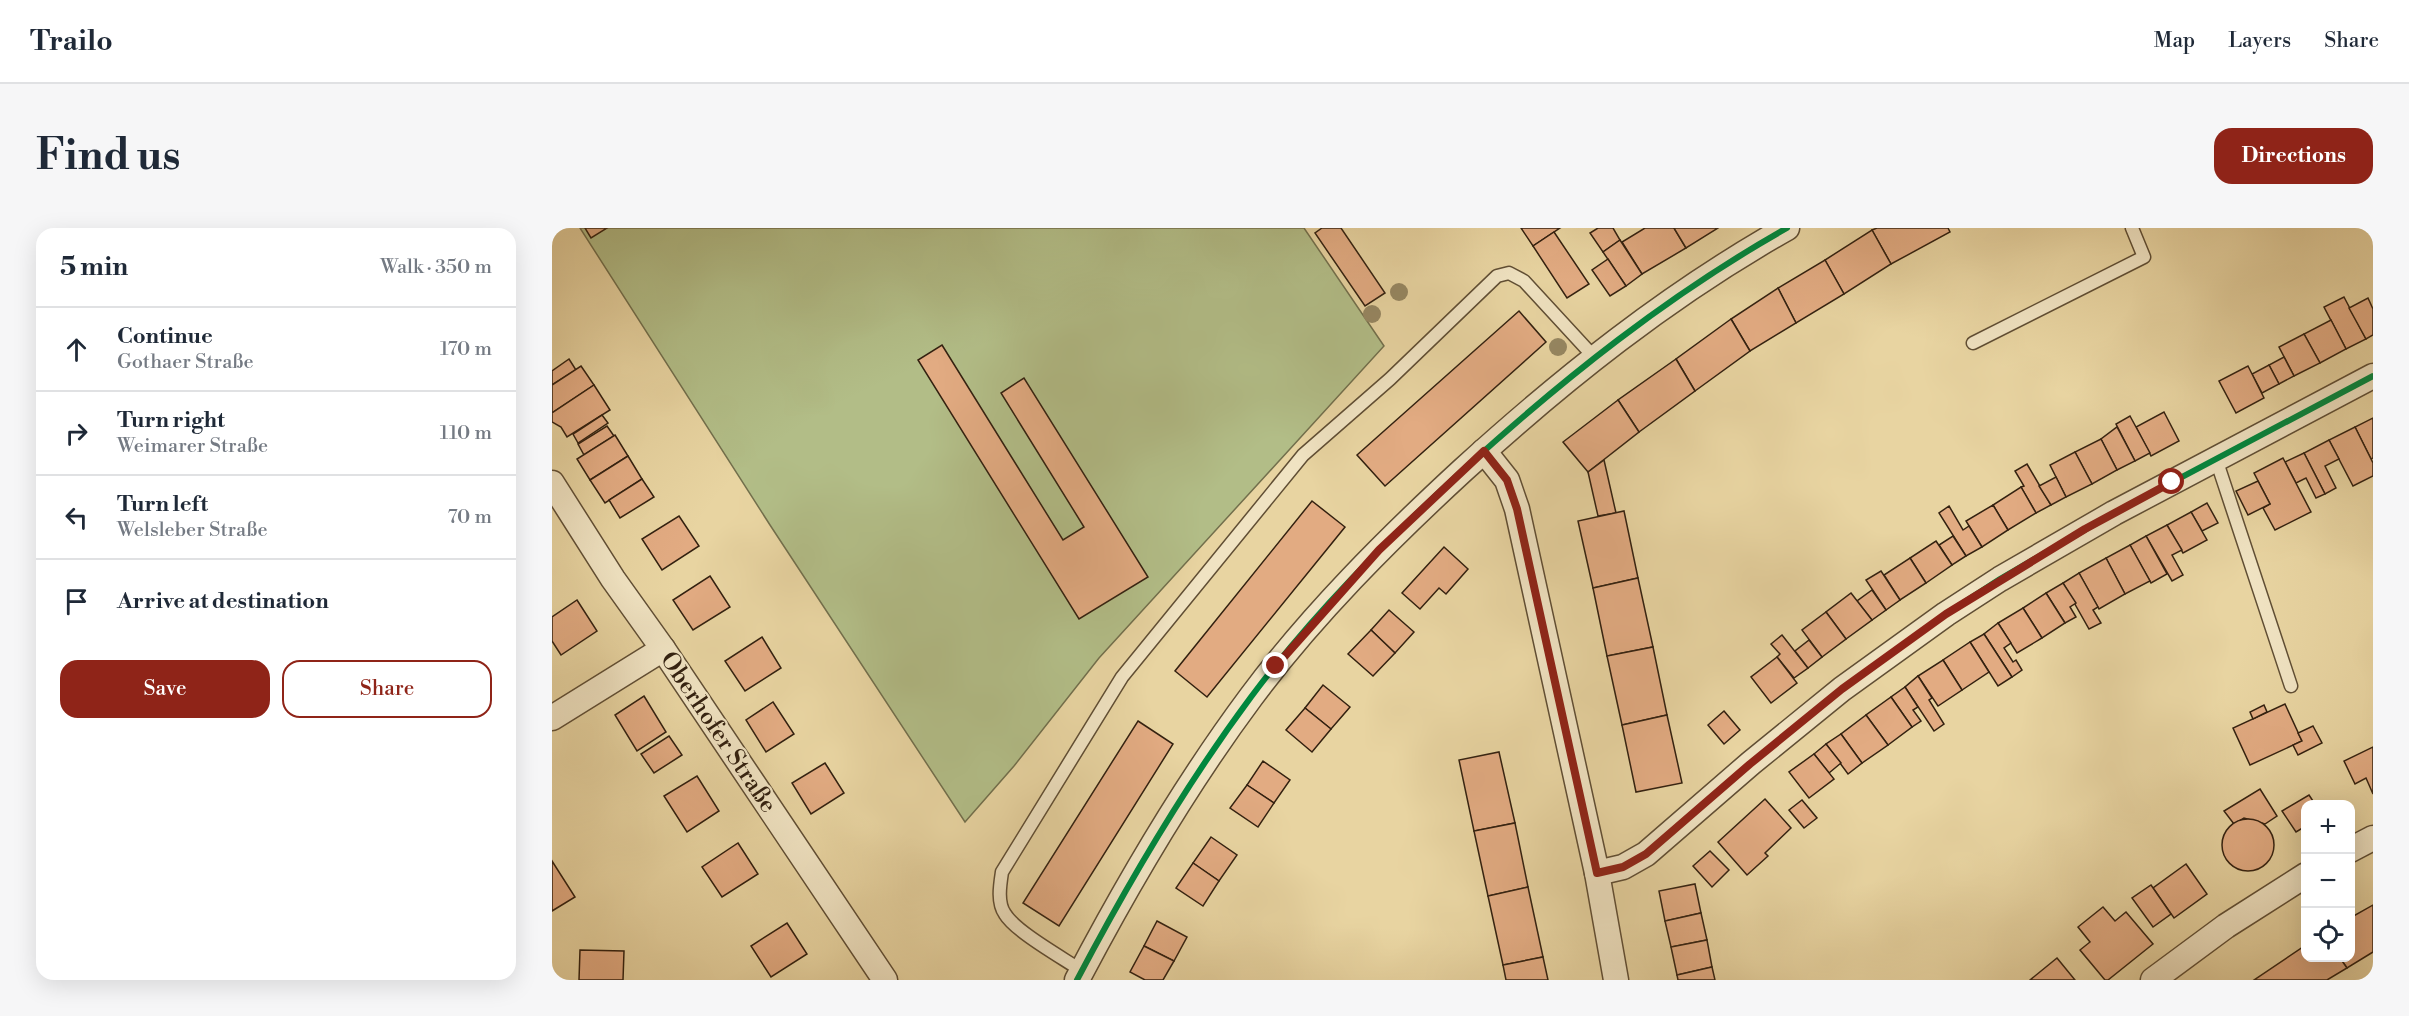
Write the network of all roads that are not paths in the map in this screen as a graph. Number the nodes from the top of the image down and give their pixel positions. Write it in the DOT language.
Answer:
graph roads {
  1 [pos="1787,228"];
  2 [pos="2132,228"];
  3 [pos="1973,343"];
  4 [pos="1594,357"];
  5 [pos="2373,376"];
  6 [pos="1484,451"];
  7 [pos="2216,459"];
  8 [pos="552,483"];
  9 [pos="663,648"];
  10 [pos="2291,686"];
  11 [pos="552,718"];
  12 [pos="2373,838"];
  13 [pos="2355,847"];
  14 [pos="1597,873"];
  15 [pos="2301,878"];
  16 [pos="1080,975"];
  17 [pos="885,980"];
  18 [pos="1616,980"];
  19 [pos="2153,980"];
  1 -- 4 [label="street"];
  2 -- 3 [label="lane"];
  4 -- 6 [label="street"];
  4 -- 16 [label="lane"];
  5 -- 7 [label="street"];
  6 -- 14 [label="street"];
  6 -- 16 [label="street"];
  7 -- 10 [label="lane"];
  7 -- 14 [label="street"];
  8 -- 9 [label="street, Oberhofer Straße"];
  9 -- 11 [label="street"];
  9 -- 17 [label="street, Oberhofer Straße"];
  12 -- 13 [label="street"];
  14 -- 18 [label="street"];
  15 -- 19 [label="street"];
}
